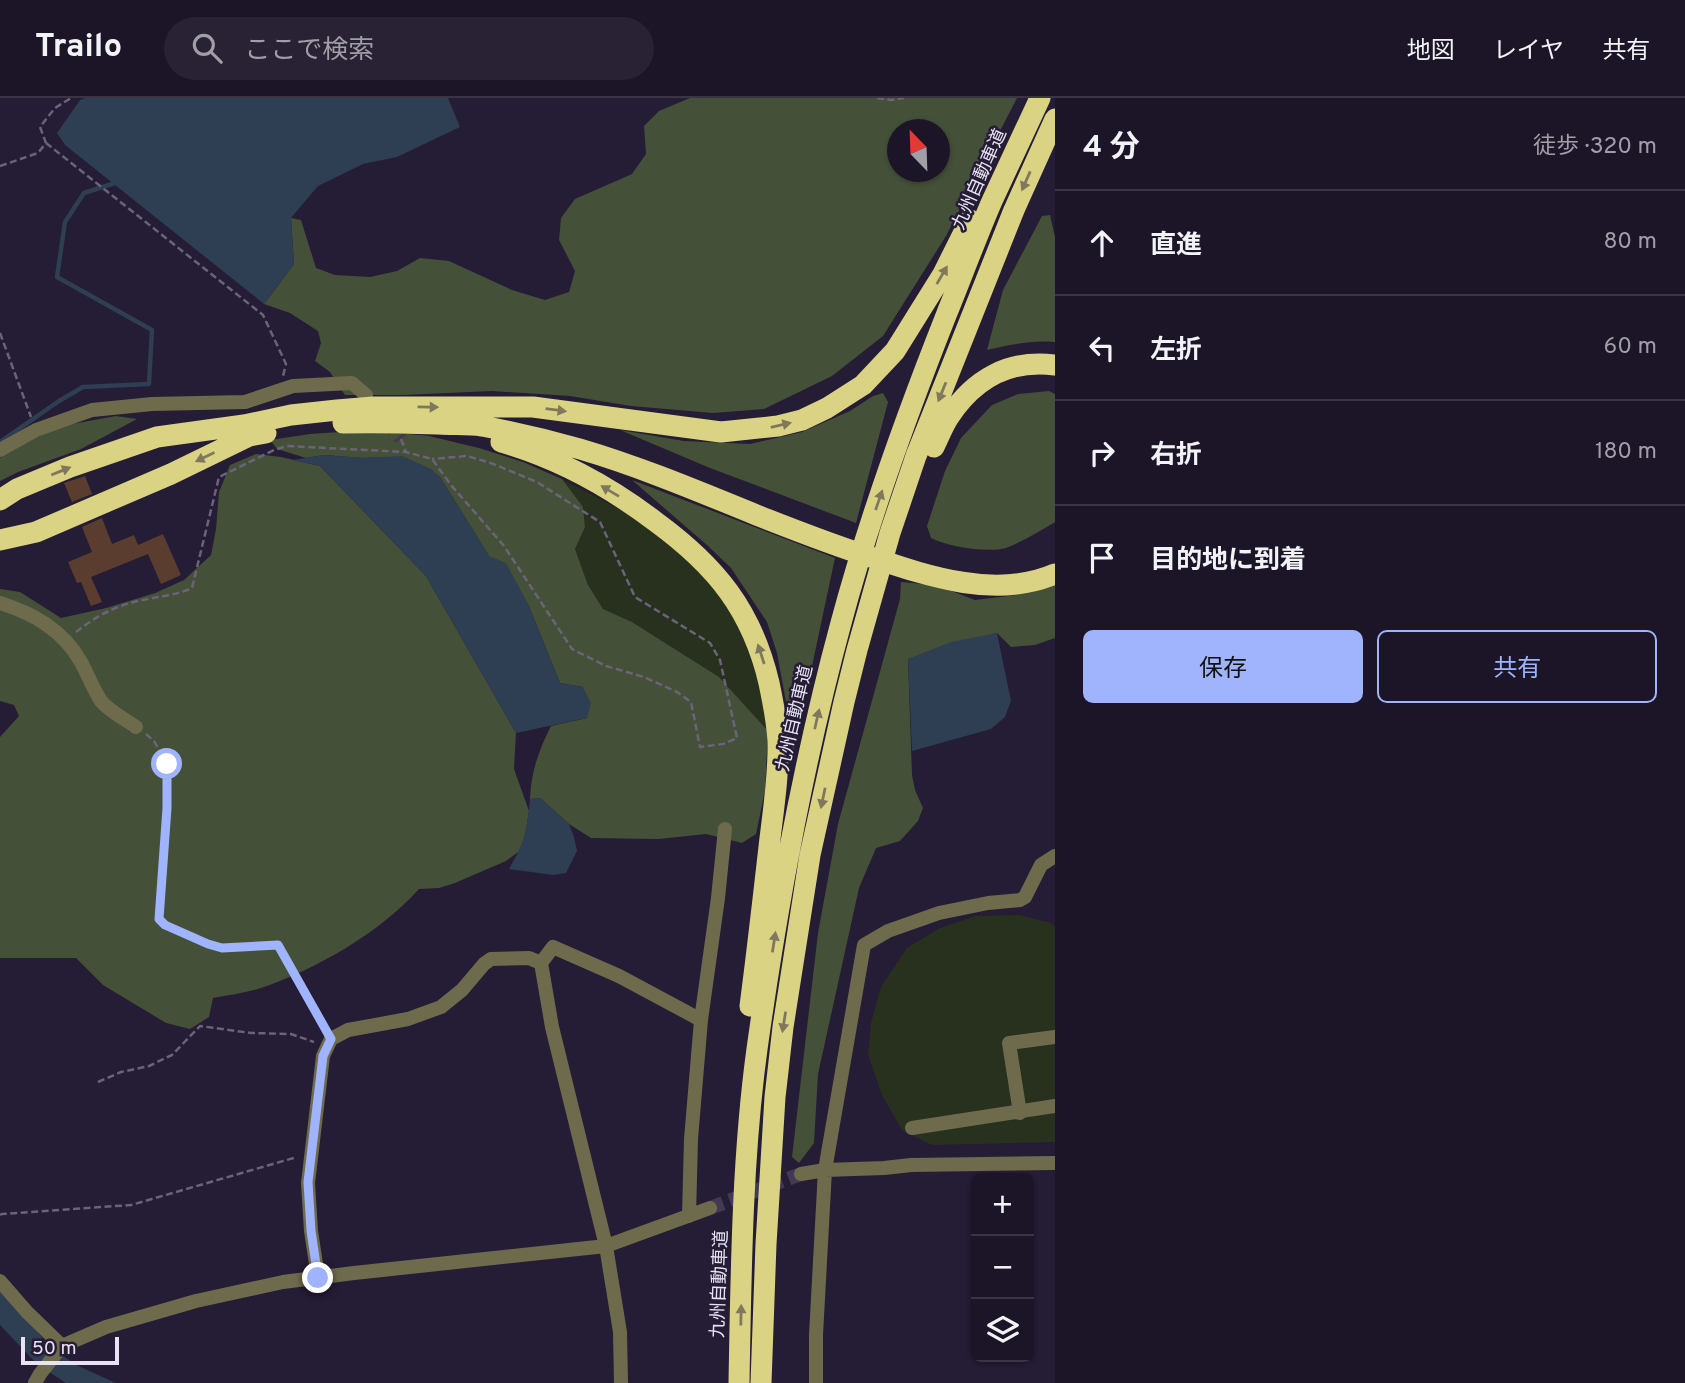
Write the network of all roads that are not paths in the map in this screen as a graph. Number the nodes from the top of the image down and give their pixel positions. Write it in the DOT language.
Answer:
graph roads {
  1 [pos="1040,98"];
  2 [pos="1055,119"];
  3 [pos="1018,145"];
  4 [pos="1055,365"];
  5 [pos="366,395"];
  6 [pos="463,408"];
  7 [pos="438,424"];
  8 [pos="0,450"];
  9 [pos="0,500"];
  10 [pos="0,540"];
  11 [pos="838,540"];
  12 [pos="1055,559"];
  13 [pos="918,566"];
  14 [pos="1055,574"];
  15 [pos="0,603"];
  16 [pos="857,650"];
  17 [pos="136,727"];
  18 [pos="725,829"];
  19 [pos="1055,856"];
  20 [pos="541,962"];
  21 [pos="701,1020"];
  22 [pos="1055,1037"];
  23 [pos="1055,1106"];
  24 [pos="1020,1113"];
  25 [pos="912,1128"];
  26 [pos="747,1160"];
  27 [pos="1055,1163"];
  28 [pos="824,1170"];
  29 [pos="801,1174"];
  30 [pos="710,1208"];
  31 [pos="689,1216"];
  32 [pos="606,1246"];
  33 [pos="318,1278"];
  34 [pos="0,1280"];
  35 [pos="62,1346"];
  36 [pos="37,1379"];
  37 [pos="621,1383"];
  38 [pos="739,1383"];
  39 [pos="761,1383"];
  40 [pos="817,1383"];
  1 -- 3 [label="highway, 九州自動車道"];
  2 -- 16 [label="highway, one-way"];
  6 -- 3 [label="highway, one-way"];
  26 -- 3 [label="highway, 九州自動車道, one-way"];
  4 -- 16 [label="highway"];
  5 -- 8 [label="street"];
  9 -- 6 [label="highway, one-way"];
  6 -- 11 [label="highway"];
  7 -- 10 [label="highway, one-way"];
  7 -- 11 [label="highway"];
  26 -- 7 [label="highway, one-way"];
  11 -- 13 [label="highway"];
  12 -- 13 [label="highway"];
  13 -- 14 [label="highway"];
  15 -- 17 [label="street"];
  16 -- 39 [label="highway, one-way"];
  18 -- 21 [label="street"];
  19 -- 28 [label="street"];
  20 -- 21 [label="street"];
  20 -- 32 [label="street"];
  20 -- 33 [label="street"];
  21 -- 31 [label="street"];
  22 -- 24 [label="street"];
  23 -- 24 [label="street"];
  24 -- 25 [label="street"];
  38 -- 26 [label="highway, 九州自動車道, one-way"];
  27 -- 28 [label="street"];
  28 -- 29 [label="street"];
  28 -- 40 [label="street"];
  30 -- 31 [label="street"];
  31 -- 32 [label="street"];
  32 -- 33 [label="street"];
  32 -- 37 [label="street"];
  33 -- 35 [label="street"];
  34 -- 35 [label="street"];
  35 -- 36 [label="street"];
}
